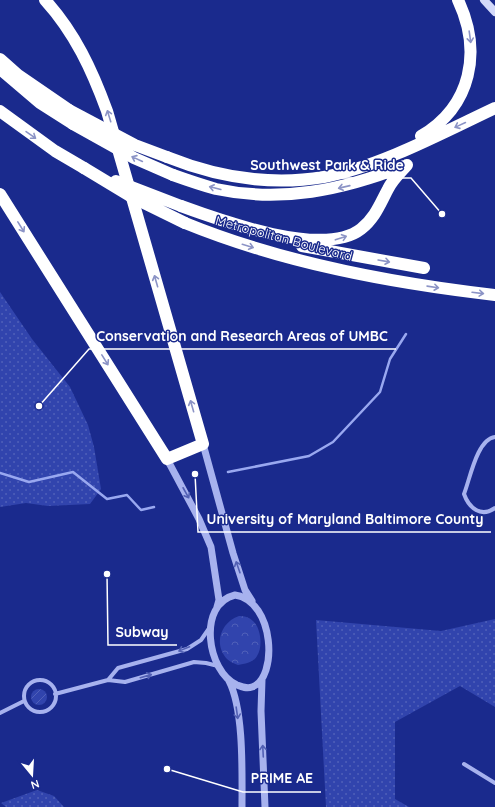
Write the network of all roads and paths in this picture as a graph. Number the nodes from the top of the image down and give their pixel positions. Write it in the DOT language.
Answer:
graph roads {
  1 [pos="45,0"];
  2 [pos="458,0"];
  3 [pos="484,0"];
  4 [pos="495,12"];
  5 [pos="0,59"];
  6 [pos="0,69"];
  7 [pos="495,108"];
  8 [pos="0,111"];
  9 [pos="381,159"];
  10 [pos="84,168"];
  11 [pos="0,194"];
  12 [pos="183,215"];
  13 [pos="424,268"];
  14 [pos="495,295"];
  15 [pos="495,437"];
  16 [pos="203,444"];
  17 [pos="167,459"];
  18 [pos="495,508"];
  19 [pos="253,603"];
  20 [pos="217,608"];
  21 [pos="212,623"];
  22 [pos="218,666"];
  23 [pos="264,675"];
  24 [pos="108,680"];
  25 [pos="229,681"];
  26 [pos="55,694"];
  27 [pos="24,701"];
  28 [pos="0,713"];
  29 [pos="464,764"];
  30 [pos="495,784"];
  31 [pos="242,807"];
  32 [pos="265,807"];
  16 -- 1 [label="highway, one-way"];
  2 -- 9 [label="highway, one-way"];
  3 -- 4 [label="main road"];
  5 -- 9 [label="highway, bridge"];
  12 -- 6 [label="highway, one-way, bridge"];
  7 -- 9 [label="highway, one-way"];
  8 -- 10 [label="highway, Metropolitan Boulevard, one-way"];
  10 -- 12 [label="highway, bridge"];
  10 -- 12 [label="highway, Metropolitan Boulevard, bridge"];
  11 -- 17 [label="highway, one-way"];
  12 -- 13 [label="highway, one-way"];
  12 -- 14 [label="highway, Metropolitan Boulevard, one-way"];
  15 -- 18 [label="street"];
  16 -- 17 [label="highway"];
  19 -- 16 [label="street, one-way"];
  17 -- 20 [label="street, one-way"];
  19 -- 20 [label="street"];
  19 -- 23 [label="street"];
  20 -- 21 [label="street"];
  21 -- 22 [label="street"];
  21 -- 24 [label="street, one-way"];
  24 -- 22 [label="street, one-way"];
  22 -- 25 [label="street"];
  23 -- 25 [label="street"];
  32 -- 23 [label="street, one-way"];
  24 -- 26 [label="street"];
  25 -- 31 [label="street, one-way"];
  26 -- 27 [label="street"];
  26 -- 27 [label="street"];
  27 -- 28 [label="street"];
  29 -- 30 [label="street"];
}
